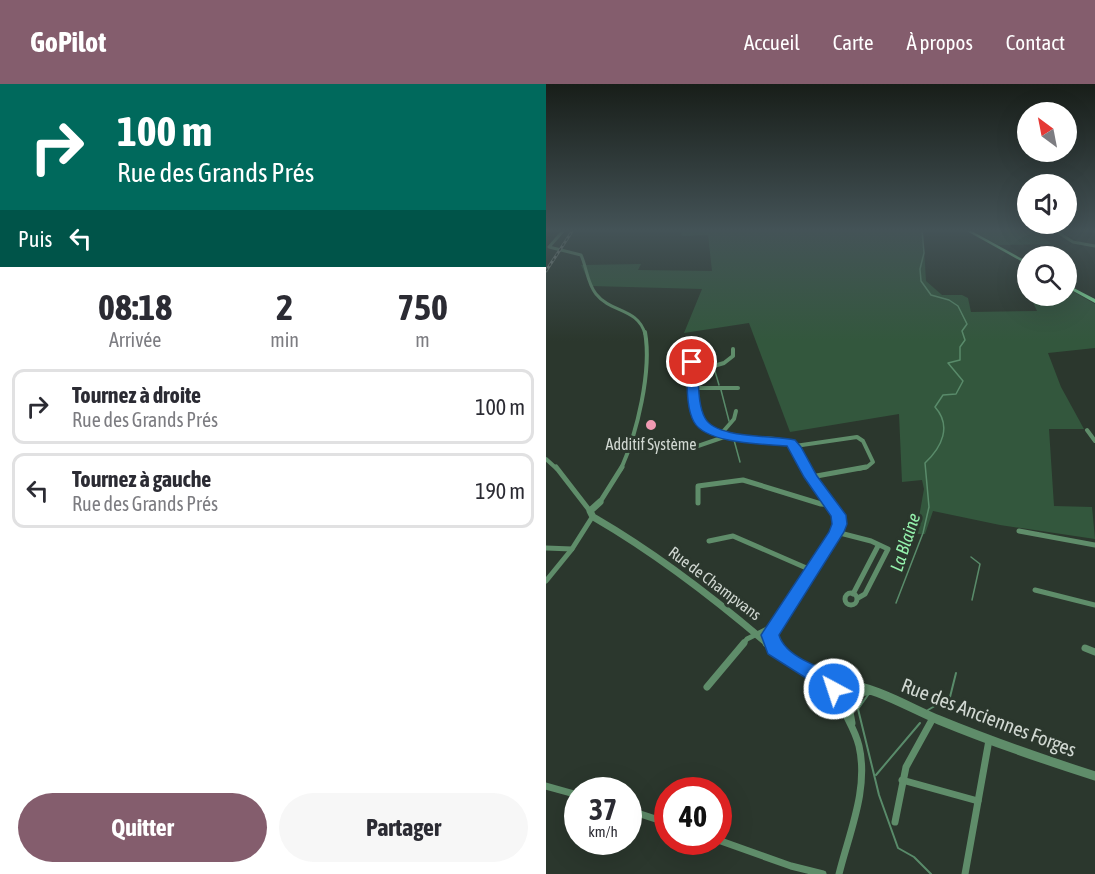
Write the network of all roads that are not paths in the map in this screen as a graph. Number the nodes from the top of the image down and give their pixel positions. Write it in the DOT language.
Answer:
graph roads {
  1 [pos="584,267"];
  2 [pos="1077,291"];
  3 [pos="1095,301"];
  4 [pos="704,342"];
  5 [pos="733,350"];
  6 [pos="693,372"];
  7 [pos="695,388"];
  8 [pos="738,388"];
  9 [pos="736,411"];
  10 [pos="1087,430"];
  11 [pos="721,434"];
  12 [pos="727,436"];
  13 [pos="1095,441"];
  14 [pos="793,445"];
  15 [pos="695,447"];
  16 [pos="546,459"];
  17 [pos="811,477"];
  18 [pos="599,502"];
  19 [pos="698,503"];
  20 [pos="832,506"];
  21 [pos="592,515"];
  22 [pos="585,526"];
  23 [pos="1020,531"];
  24 [pos="836,532"];
  25 [pos="709,540"];
  26 [pos="1095,545"];
  27 [pos="878,546"];
  28 [pos="546,548"];
  29 [pos="572,549"];
  30 [pos="811,570"];
  31 [pos="546,581"];
  32 [pos="1035,590"];
  33 [pos="1095,605"];
  34 [pos="775,626"];
  35 [pos="763,636"];
  36 [pos="1085,648"];
  37 [pos="1095,652"];
  38 [pos="815,675"];
  39 [pos="844,683"];
  40 [pos="707,687"];
  41 [pos="872,690"];
  42 [pos="836,693"];
  43 [pos="848,694"];
  44 [pos="933,718"];
  45 [pos="852,726"];
  46 [pos="989,740"];
  47 [pos="1095,776"];
  48 [pos="902,780"];
  49 [pos="546,786"];
  50 [pos="564,791"];
  51 [pos="978,801"];
  52 [pos="895,822"];
  53 [pos="732,845"];
  54 [pos="823,874"];
  55 [pos="839,874"];
  56 [pos="965,874"];
  1 -- 18 [label="street"];
  2 -- 3 [label="main road"];
  4 -- 6 [label="street"];
  5 -- 6 [label="street"];
  6 -- 7 [label="street"];
  7 -- 8 [label="street"];
  7 -- 11 [label="street"];
  9 -- 11 [label="street"];
  10 -- 13 [label="street"];
  11 -- 12 [label="street"];
  12 -- 14 [label="street"];
  12 -- 15 [label="street"];
  14 -- 17 [label="street"];
  14 -- 17 [label="street"];
  16 -- 21 [label="street, Rue de Champvans"];
  17 -- 20 [label="street"];
  18 -- 21 [label="street"];
  18 -- 21 [label="street"];
  19 -- 20 [label="street"];
  20 -- 24 [label="street"];
  21 -- 22 [label="street"];
  21 -- 22 [label="street"];
  21 -- 35 [label="street, Rue de Champvans"];
  22 -- 29 [label="street"];
  23 -- 26 [label="street"];
  24 -- 27 [label="street"];
  24 -- 30 [label="street"];
  25 -- 30 [label="street"];
  27 -- 27 [label="street"];
  28 -- 29 [label="street"];
  29 -- 31 [label="street"];
  30 -- 34 [label="street"];
  32 -- 33 [label="street"];
  34 -- 35 [label="street"];
  34 -- 35 [label="street"];
  35 -- 38 [label="street, Rue de Champvans"];
  35 -- 40 [label="street"];
  36 -- 37 [label="street"];
  38 -- 39 [label="street, Rue de Champvans"];
  38 -- 42 [label="street, Rue de Champvans"];
  39 -- 41 [label="street, Rue des Anciennes Forges"];
  39 -- 42 [label="street"];
  39 -- 43 [label="street"];
  41 -- 43 [label="street"];
  41 -- 44 [label="street, Rue des Anciennes Forges"];
  42 -- 43 [label="street"];
  42 -- 45 [label="street"];
  43 -- 45 [label="street"];
  44 -- 46 [label="street, Rue des Anciennes Forges"];
  44 -- 48 [label="street"];
  45 -- 55 [label="street"];
  46 -- 47 [label="street, Rue des Anciennes Forges"];
  46 -- 51 [label="street"];
  48 -- 51 [label="street"];
  48 -- 52 [label="street"];
  49 -- 50 [label="street"];
  51 -- 56 [label="street"];
  53 -- 54 [label="street"];
}
